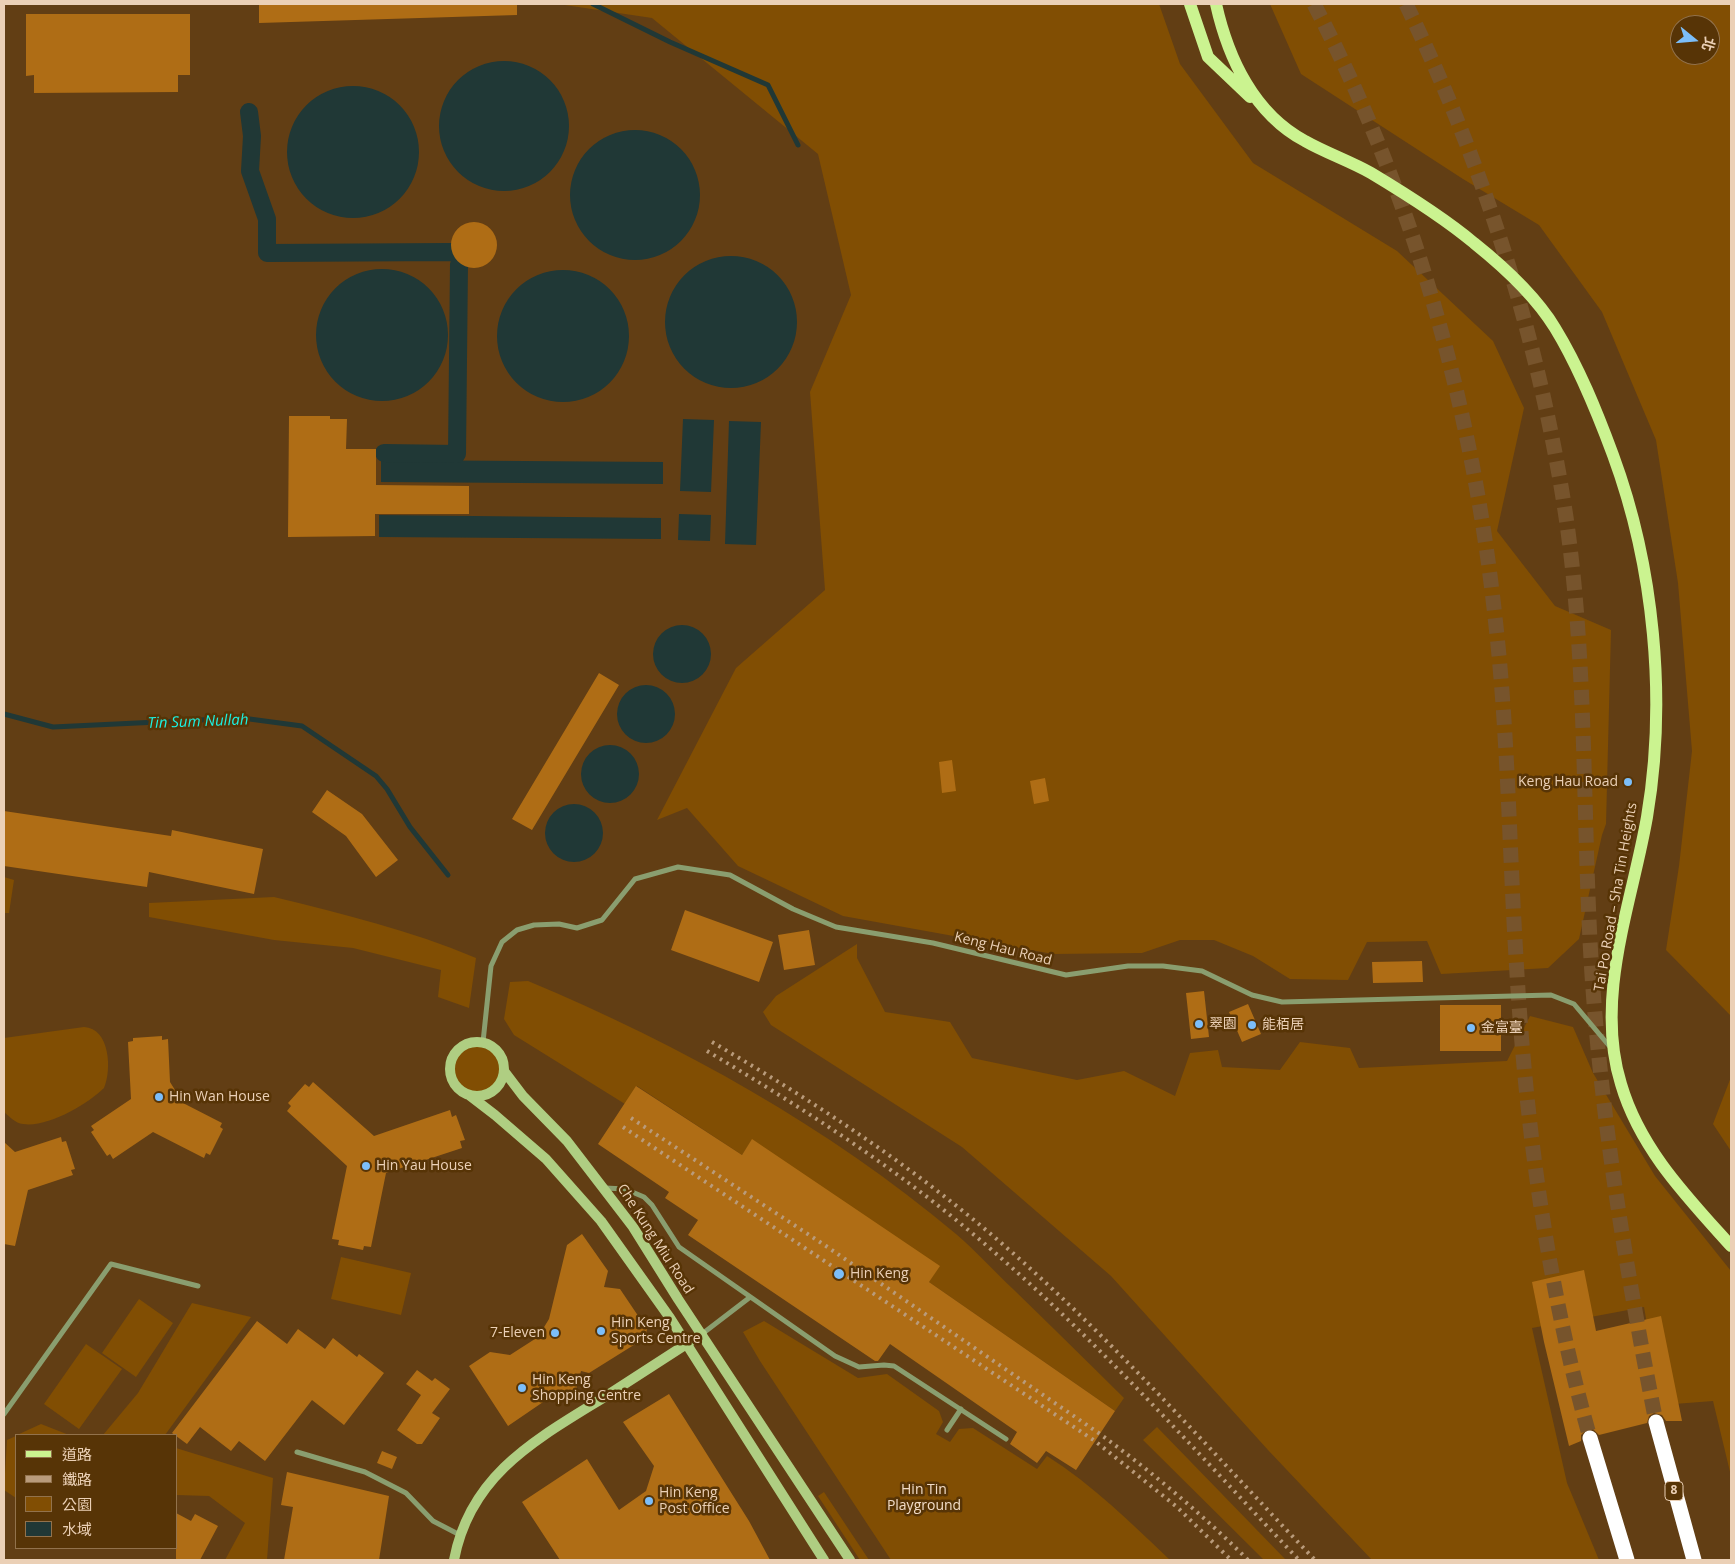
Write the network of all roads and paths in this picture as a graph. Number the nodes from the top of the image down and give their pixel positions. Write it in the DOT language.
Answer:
graph roads {
  1 [pos="1190,4"];
  2 [pos="1216,4"];
  3 [pos="1264,109"];
  4 [pos="484,1042"];
  5 [pos="1613,1050"];
  6 [pos="504,1071"];
  7 [pos="468,1095"];
  8 [pos="605,1188"];
  9 [pos="1731,1246"];
  10 [pos="198,1286"];
  11 [pos="749,1298"];
  12 [pos="702,1334"];
  13 [pos="686,1344"];
  14 [pos="961,1409"];
  15 [pos="4,1414"];
  16 [pos="1656,1422"];
  17 [pos="947,1430"];
  18 [pos="1590,1438"];
  19 [pos="1006,1439"];
  20 [pos="297,1452"];
  21 [pos="460,1535"];
  22 [pos="454,1560"];
  23 [pos="824,1560"];
  24 [pos="850,1560"];
  25 [pos="1627,1560"];
  26 [pos="1694,1560"];
  1 -- 3 [label="main road"];
  2 -- 3 [label="main road, Tai Po Road – Sha Tin Heights"];
  3 -- 5 [label="main road, Tai Po Road – Sha Tin Heights"];
  4 -- 5 [label="street, Keng Hau Road"];
  4 -- 6 [label="street"];
  4 -- 7 [label="street"];
  5 -- 9 [label="main road, Tai Po Road – Sha Tin Heights"];
  6 -- 7 [label="street"];
  6 -- 8 [label="street, Che Kung Miu Road"];
  7 -- 13 [label="street"];
  8 -- 11 [label="street"];
  8 -- 12 [label="street, Che Kung Miu Road"];
  10 -- 15 [label="street"];
  11 -- 12 [label="street"];
  11 -- 14 [label="street"];
  12 -- 13 [label="street"];
  12 -- 24 [label="street, Che Kung Miu Road"];
  13 -- 21 [label="street"];
  13 -- 23 [label="street"];
  14 -- 17 [label="street"];
  14 -- 19 [label="street"];
  16 -- 26 [label="highway, 8"];
  18 -- 25 [label="highway"];
  20 -- 21 [label="street"];
  21 -- 22 [label="street"];
}
